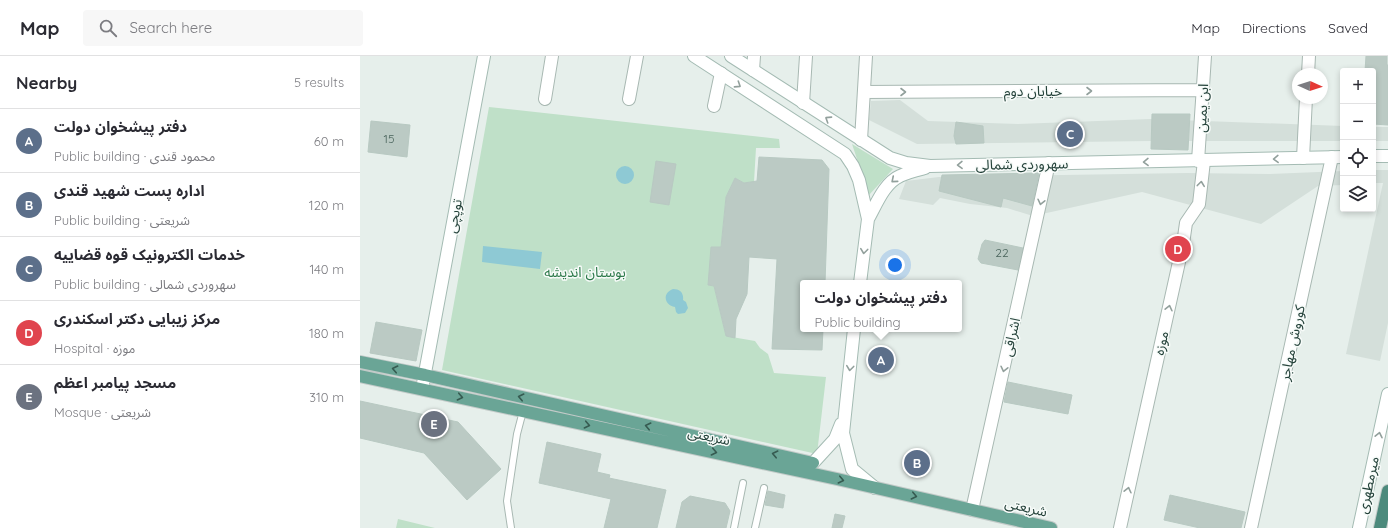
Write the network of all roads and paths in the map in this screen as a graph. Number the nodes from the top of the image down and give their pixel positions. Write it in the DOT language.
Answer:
graph roads {
  1 [pos="484,56"];
  2 [pos="552,56"];
  3 [pos="637,56"];
  4 [pos="694,56"];
  5 [pos="731,56"];
  6 [pos="754,56"];
  7 [pos="806,56"];
  8 [pos="866,56"];
  9 [pos="1205,56"];
  10 [pos="1309,56"];
  11 [pos="1308,68"];
  12 [pos="753,70"];
  13 [pos="721,73"];
  14 [pos="1203,90"];
  15 [pos="864,92"];
  16 [pos="545,99"];
  17 [pos="629,99"];
  18 [pos="803,103"];
  19 [pos="1306,104"];
  20 [pos="714,106"];
  21 [pos="861,140"];
  22 [pos="1376,156"];
  23 [pos="1388,156"];
  24 [pos="1338,157"];
  25 [pos="1303,158"];
  26 [pos="1201,161"];
  27 [pos="1050,164"];
  28 [pos="930,166"];
  29 [pos="868,219"];
  30 [pos="860,280"];
  31 [pos="854,332"];
  32 [pos="360,362"];
  33 [pos="425,375"];
  34 [pos="360,376"];
  35 [pos="422,389"];
  36 [pos="1388,394"];
  37 [pos="523,411"];
  38 [pos="844,413"];
  39 [pos="813,463"];
  40 [pos="744,483"];
  41 [pos="764,488"];
  42 [pos="875,488"];
  43 [pos="1388,491"];
  44 [pos="972,510"];
  45 [pos="511,528"];
  46 [pos="734,528"];
  47 [pos="755,528"];
  48 [pos="1051,528"];
  49 [pos="1120,528"];
  50 [pos="1251,528"];
  51 [pos="1359,528"];
  52 [pos="1380,528"];
  1 -- 33 [label="street, توپچی"];
  2 -- 16 [label="street"];
  3 -- 17 [label="street"];
  4 -- 13 [label="street"];
  5 -- 12 [label="street, سهروردی شمالی"];
  6 -- 12 [label="street"];
  7 -- 18 [label="street"];
  8 -- 15 [label="street"];
  9 -- 14 [label="street, ابن یمین"];
  10 -- 11 [label="street"];
  12 -- 18 [label="street, سهروردی شمالی"];
  13 -- 20 [label="street"];
  13 -- 29 [label="street, one-way"];
  15 -- 14 [label="street, خیابان دوم, one-way"];
  14 -- 26 [label="street, ابن یمین"];
  15 -- 21 [label="street"];
  21 -- 18 [label="street, سهروردی شمالی, one-way"];
  19 -- 25 [label="street"];
  21 -- 28 [label="street, سهروردی شمالی"];
  22 -- 23 [label="street"];
  24 -- 25 [label="street, سهروردی شمالی"];
  24 -- 50 [label="street, کوروش مهاجر"];
  25 -- 26 [label="street, سهروردی شمالی, one-way"];
  26 -- 27 [label="street, سهروردی شمالی, one-way"];
  49 -- 26 [label="street, موزه, one-way"];
  27 -- 28 [label="street, سهروردی شمالی, one-way"];
  27 -- 44 [label="street, اشراقی, one-way"];
  28 -- 29 [label="street, one-way"];
  29 -- 30 [label="street, one-way"];
  31 -- 38 [label="street, one-way"];
  33 -- 32 [label="main road, شریعتی, one-way"];
  33 -- 35 [label="street, توپچی"];
  39 -- 33 [label="main road, شریعتی, one-way"];
  34 -- 35 [label="main road, شریعتی"];
  35 -- 37 [label="main road, شریعتی, one-way"];
  51 -- 36 [label="street, میرمطهری, one-way"];
  37 -- 42 [label="main road, شریعتی, one-way"];
  37 -- 45 [label="lane"];
  38 -- 39 [label="street"];
  38 -- 42 [label="street"];
  40 -- 46 [label="lane"];
  41 -- 47 [label="lane"];
  42 -- 44 [label="main road, شریعتی, one-way"];
  43 -- 52 [label="highway"];
  44 -- 48 [label="main road, شریعتی"];
}
